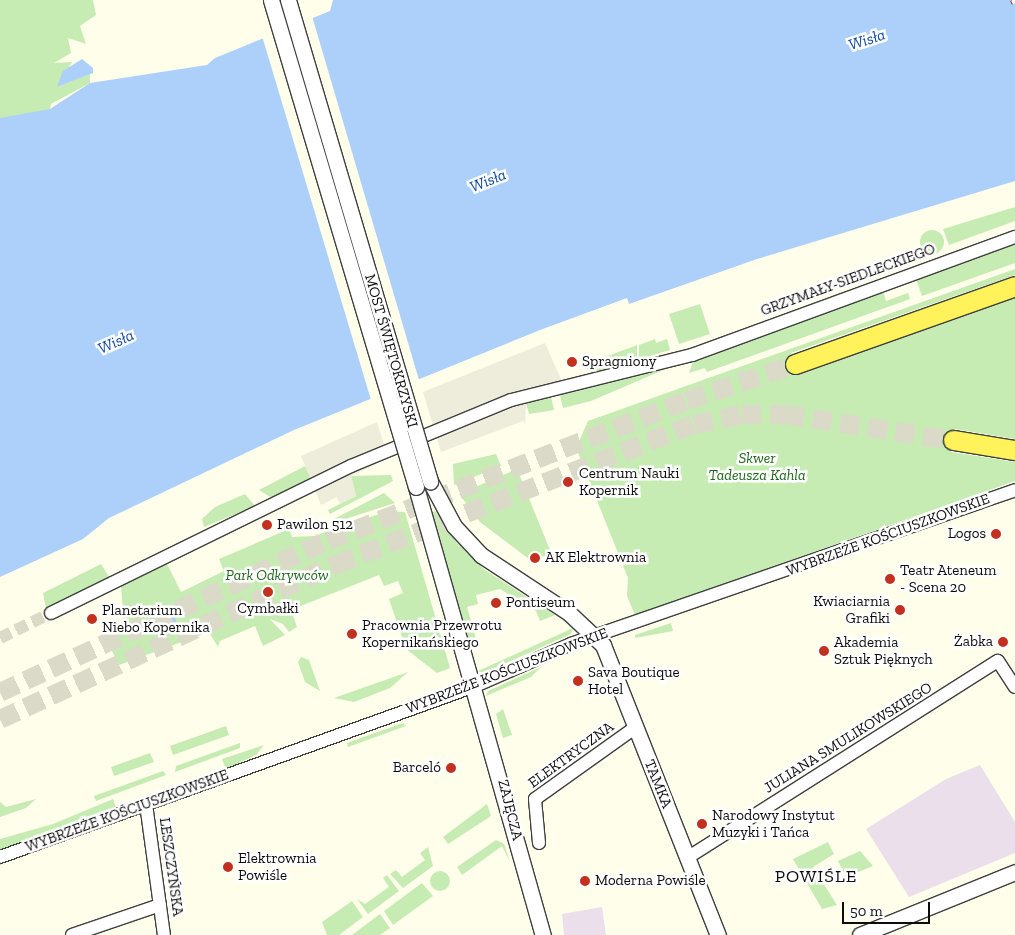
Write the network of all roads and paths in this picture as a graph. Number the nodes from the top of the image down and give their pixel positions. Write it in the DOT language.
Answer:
graph roads {
  1 [pos="271,0"];
  2 [pos="288,0"];
  3 [pos="1015,237"];
  4 [pos="1015,286"];
  5 [pos="795,364"];
  6 [pos="953,440"];
  7 [pos="1015,450"];
  8 [pos="423,484"];
  9 [pos="1015,490"];
  10 [pos="52,613"];
  11 [pos="595,636"];
  12 [pos="475,686"];
  13 [pos="1015,687"];
  14 [pos="636,727"];
  15 [pos="146,804"];
  16 [pos="539,843"];
  17 [pos="0,857"];
  18 [pos="687,858"];
  19 [pos="1015,872"];
  20 [pos="160,905"];
  21 [pos="72,935"];
  22 [pos="164,935"];
  23 [pos="543,935"];
  24 [pos="718,935"];
  25 [pos="860,935"];
  1 -- 8 [label="street, MOST ŚWIĘTOKRZYSKI, bridge"];
  2 -- 8 [label="street, MOST ŚWIĘTOKRZYSKI, bridge"];
  3 -- 10 [label="street, GRZYMAŁY-SIEDLECKIEGO"];
  4 -- 5 [label="main road"];
  6 -- 7 [label="main road"];
  8 -- 11 [label="street, MOST ŚWIĘTOKRZYSKI"];
  8 -- 12 [label="street, MOST ŚWIĘTOKRZYSKI"];
  9 -- 11 [label="street, WYBRZEŻE KOŚCIUSZKOWSKIE"];
  11 -- 12 [label="street, WYBRZEŻE KOŚCIUSZKOWSKIE"];
  11 -- 14 [label="street, TAMKA"];
  12 -- 15 [label="street, WYBRZEŻE KOŚCIUSZKOWSKIE"];
  12 -- 23 [label="street, ZAJĘCZA"];
  13 -- 18 [label="street, JULIANA SMULIKOWSKIEGO"];
  14 -- 16 [label="street, ELEKTRYCZNA"];
  14 -- 18 [label="street, TAMKA"];
  15 -- 17 [label="street, WYBRZEŻE KOŚCIUSZKOWSKIE"];
  15 -- 20 [label="street, LESZCZYŃSKA"];
  18 -- 24 [label="street, TAMKA"];
  19 -- 25 [label="street"];
  20 -- 21 [label="street"];
  20 -- 22 [label="street, LESZCZYŃSKA"];
}
